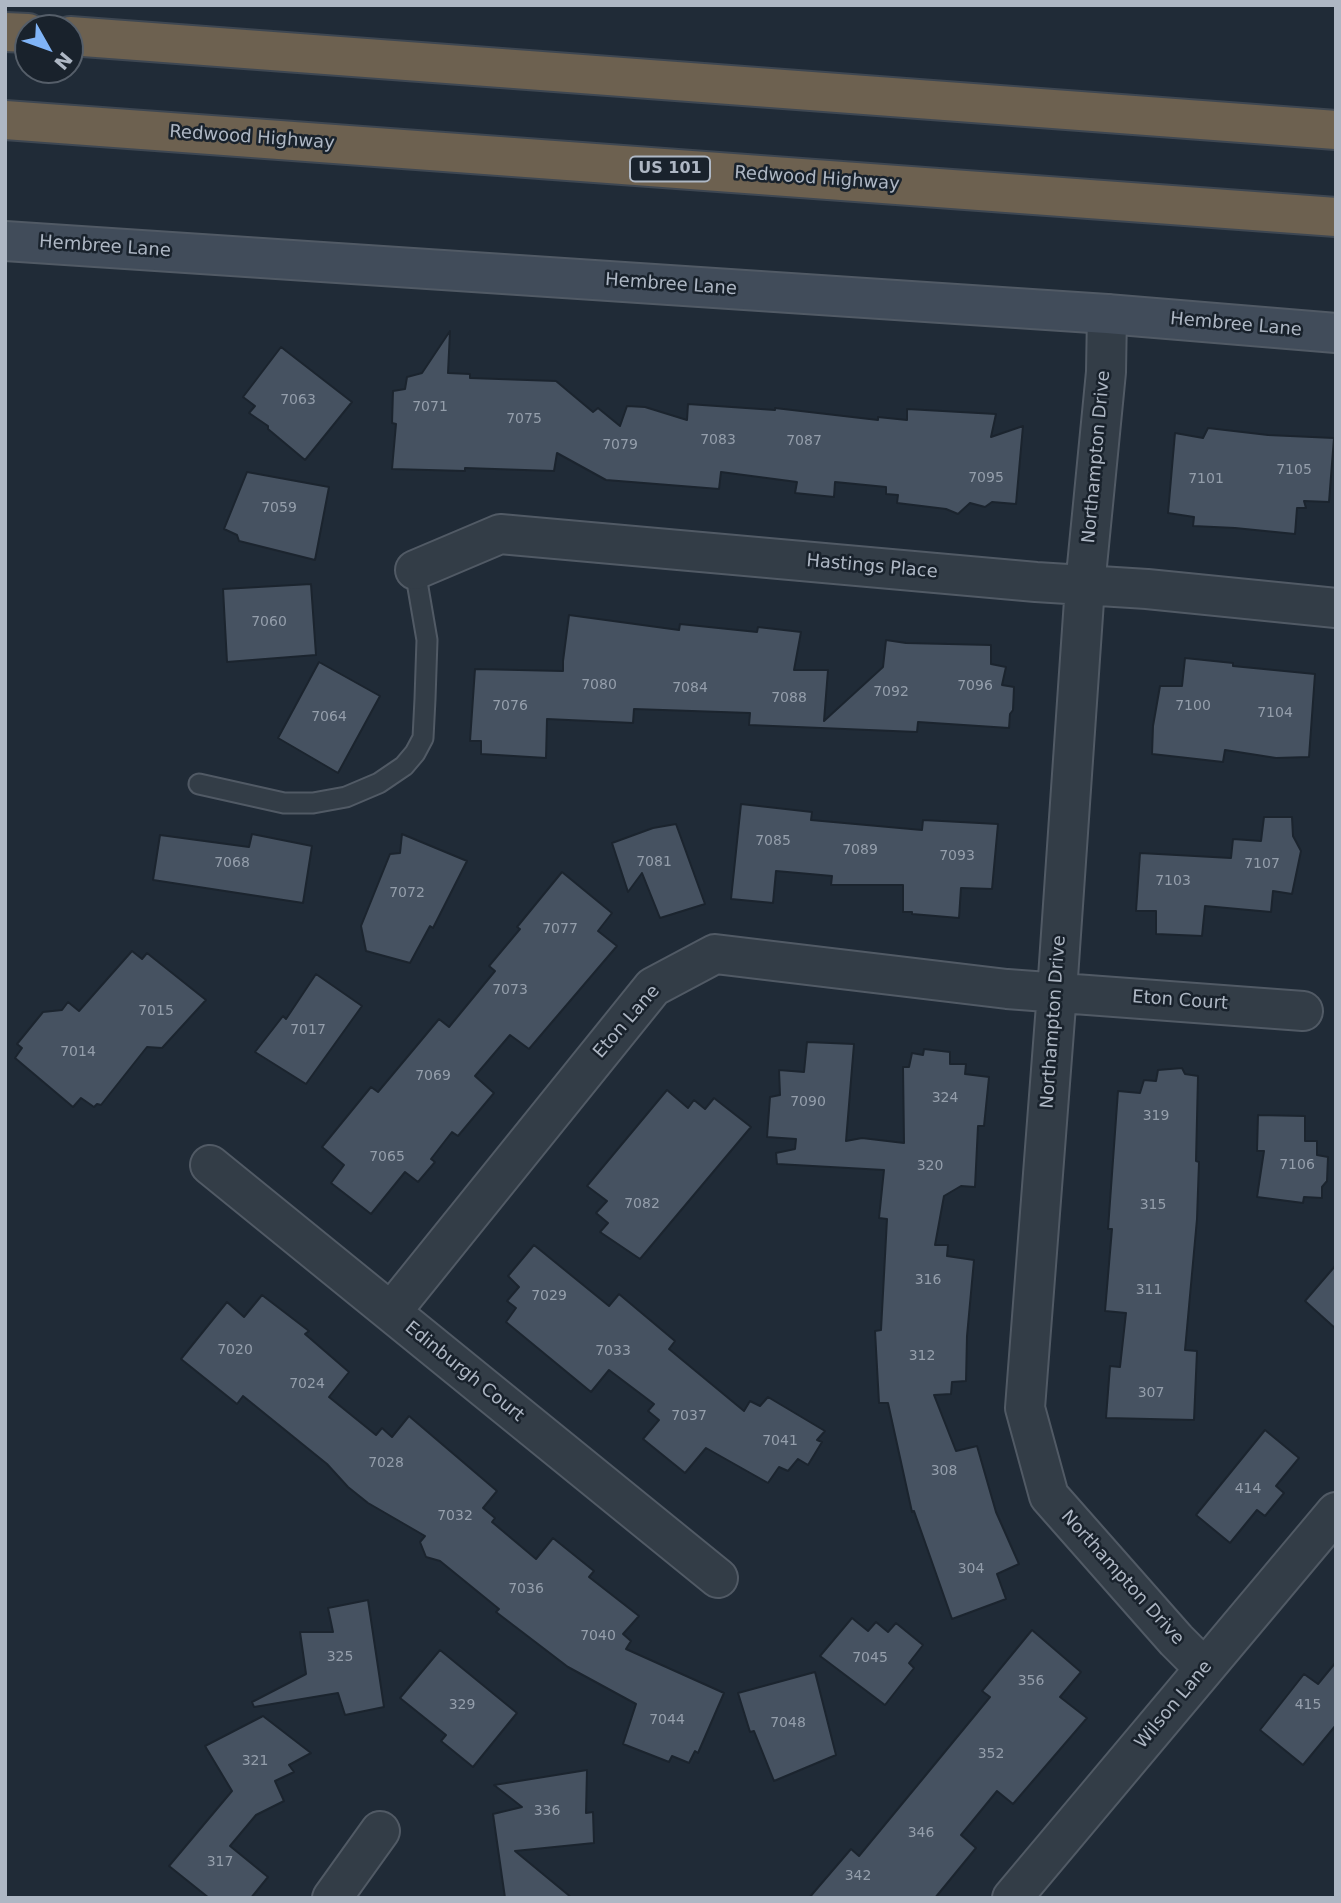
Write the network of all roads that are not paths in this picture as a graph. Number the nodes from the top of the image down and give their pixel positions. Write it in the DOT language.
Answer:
graph roads {
  1 [pos="84,37"];
  2 [pos="5,120"];
  3 [pos="1336,130"];
  4 [pos="1336,217"];
  5 [pos="5,241"];
  6 [pos="1107,314"];
  7 [pos="1336,333"];
  8 [pos="415,570"];
  9 [pos="1085,586"];
  10 [pos="1336,608"];
  11 [pos="199,784"];
  12 [pos="1057,992"];
  13 [pos="1303,1010"];
  14 [pos="210,1165"];
  15 [pos="391,1312"];
  16 [pos="1336,1512"];
  17 [pos="718,1578"];
  18 [pos="1204,1668"];
  19 [pos="380,1831"];
  20 [pos="332,1898"];
  21 [pos="1012,1898"];
  1 -- 3 [label="highway"];
  2 -- 4 [label="highway, Redwood Highway / US 101"];
  5 -- 6 [label="street, Hembree Lane"];
  6 -- 7 [label="street, Hembree Lane"];
  6 -- 9 [label="street, Northampton Drive"];
  8 -- 9 [label="street, Hastings Place"];
  8 -- 11 [label="lane"];
  9 -- 10 [label="street, Hastings Place"];
  9 -- 12 [label="street, Northampton Drive"];
  12 -- 13 [label="street, Eton Court"];
  12 -- 15 [label="street, Eton Lane"];
  12 -- 18 [label="street, Northampton Drive"];
  14 -- 15 [label="street, Edinburgh Court"];
  15 -- 17 [label="street, Edinburgh Court"];
  16 -- 18 [label="street, Wilson Lane"];
  18 -- 21 [label="street, Wilson Lane"];
  19 -- 20 [label="street"];
}
